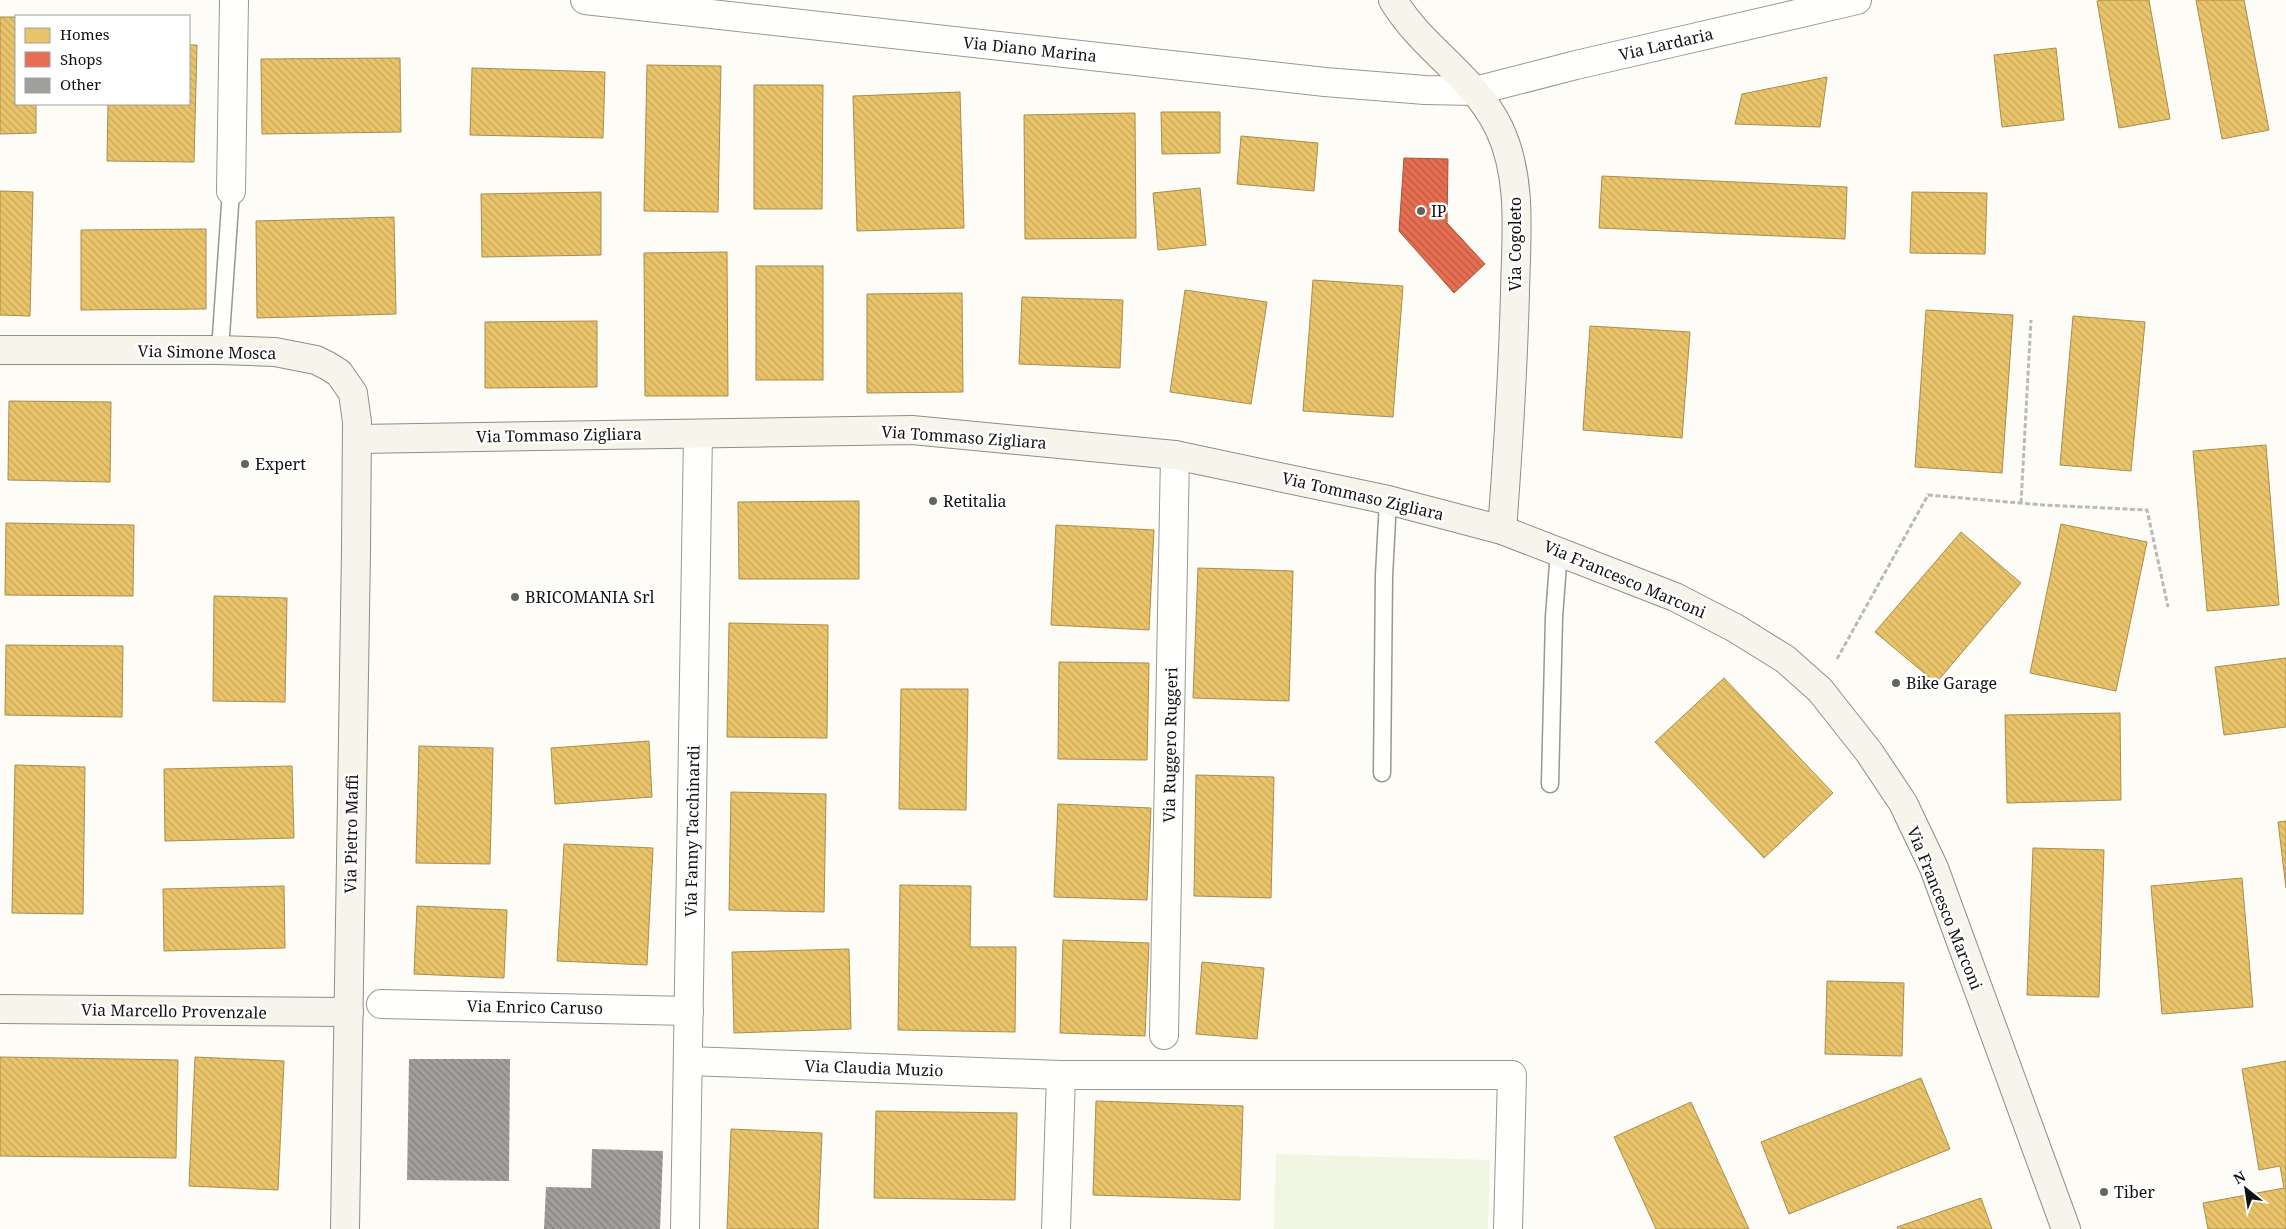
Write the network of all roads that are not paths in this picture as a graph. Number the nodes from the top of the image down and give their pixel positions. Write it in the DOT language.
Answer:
graph roads {
  1 [pos="234,0"];
  2 [pos="1393,0"];
  3 [pos="1857,0"];
  4 [pos="602,1"];
  5 [pos="1475,91"];
  6 [pos="231,191"];
  7 [pos="0,350"];
  8 [pos="220,350"];
  9 [pos="698,434"];
  10 [pos="357,439"];
  11 [pos="1175,455"];
  12 [pos="1388,500"];
  13 [pos="1502,530"];
  14 [pos="1559,550"];
  15 [pos="1382,773"];
  16 [pos="1550,784"];
  17 [pos="380,1004"];
  18 [pos="0,1008"];
  19 [pos="689,1010"];
  20 [pos="349,1012"];
  21 [pos="1164,1035"];
  22 [pos="688,1061"];
  23 [pos="1061,1075"];
  24 [pos="345,1229"];
  25 [pos="686,1229"];
  26 [pos="1056,1229"];
  27 [pos="1508,1229"];
  28 [pos="2066,1229"];
  1 -- 6 [label="street"];
  2 -- 5 [label="street, Via Cogoleto"];
  3 -- 5 [label="street, Via Lardaria"];
  4 -- 5 [label="street, Via Diano Marina"];
  5 -- 13 [label="street, Via Cogoleto"];
  6 -- 8 [label="lane"];
  7 -- 8 [label="street, Via Simone Mosca"];
  8 -- 10 [label="street, Via Simone Mosca"];
  9 -- 10 [label="street, Via Tommaso Zigliara"];
  9 -- 11 [label="street, Via Tommaso Zigliara"];
  9 -- 19 [label="street, Via Fanny Tacchinardi"];
  10 -- 20 [label="street, Via Pietro Maffi"];
  11 -- 12 [label="street, Via Tommaso Zigliara"];
  11 -- 21 [label="street, Via Ruggero Ruggeri"];
  12 -- 13 [label="street, Via Tommaso Zigliara"];
  12 -- 15 [label="lane"];
  13 -- 14 [label="street, Via Francesco Marconi"];
  14 -- 16 [label="lane"];
  14 -- 28 [label="street, Via Francesco Marconi"];
  17 -- 19 [label="street, Via Enrico Caruso"];
  18 -- 20 [label="street, Via Marcello Provenzale"];
  19 -- 22 [label="street, Via Fanny Tacchinardi"];
  20 -- 24 [label="street, Via Pietro Maffi"];
  22 -- 23 [label="street, Via Claudia Muzio"];
  22 -- 25 [label="street, Via Fanny Tacchinardi"];
  23 -- 26 [label="street"];
  23 -- 27 [label="street, Via Claudia Muzio"];
}
